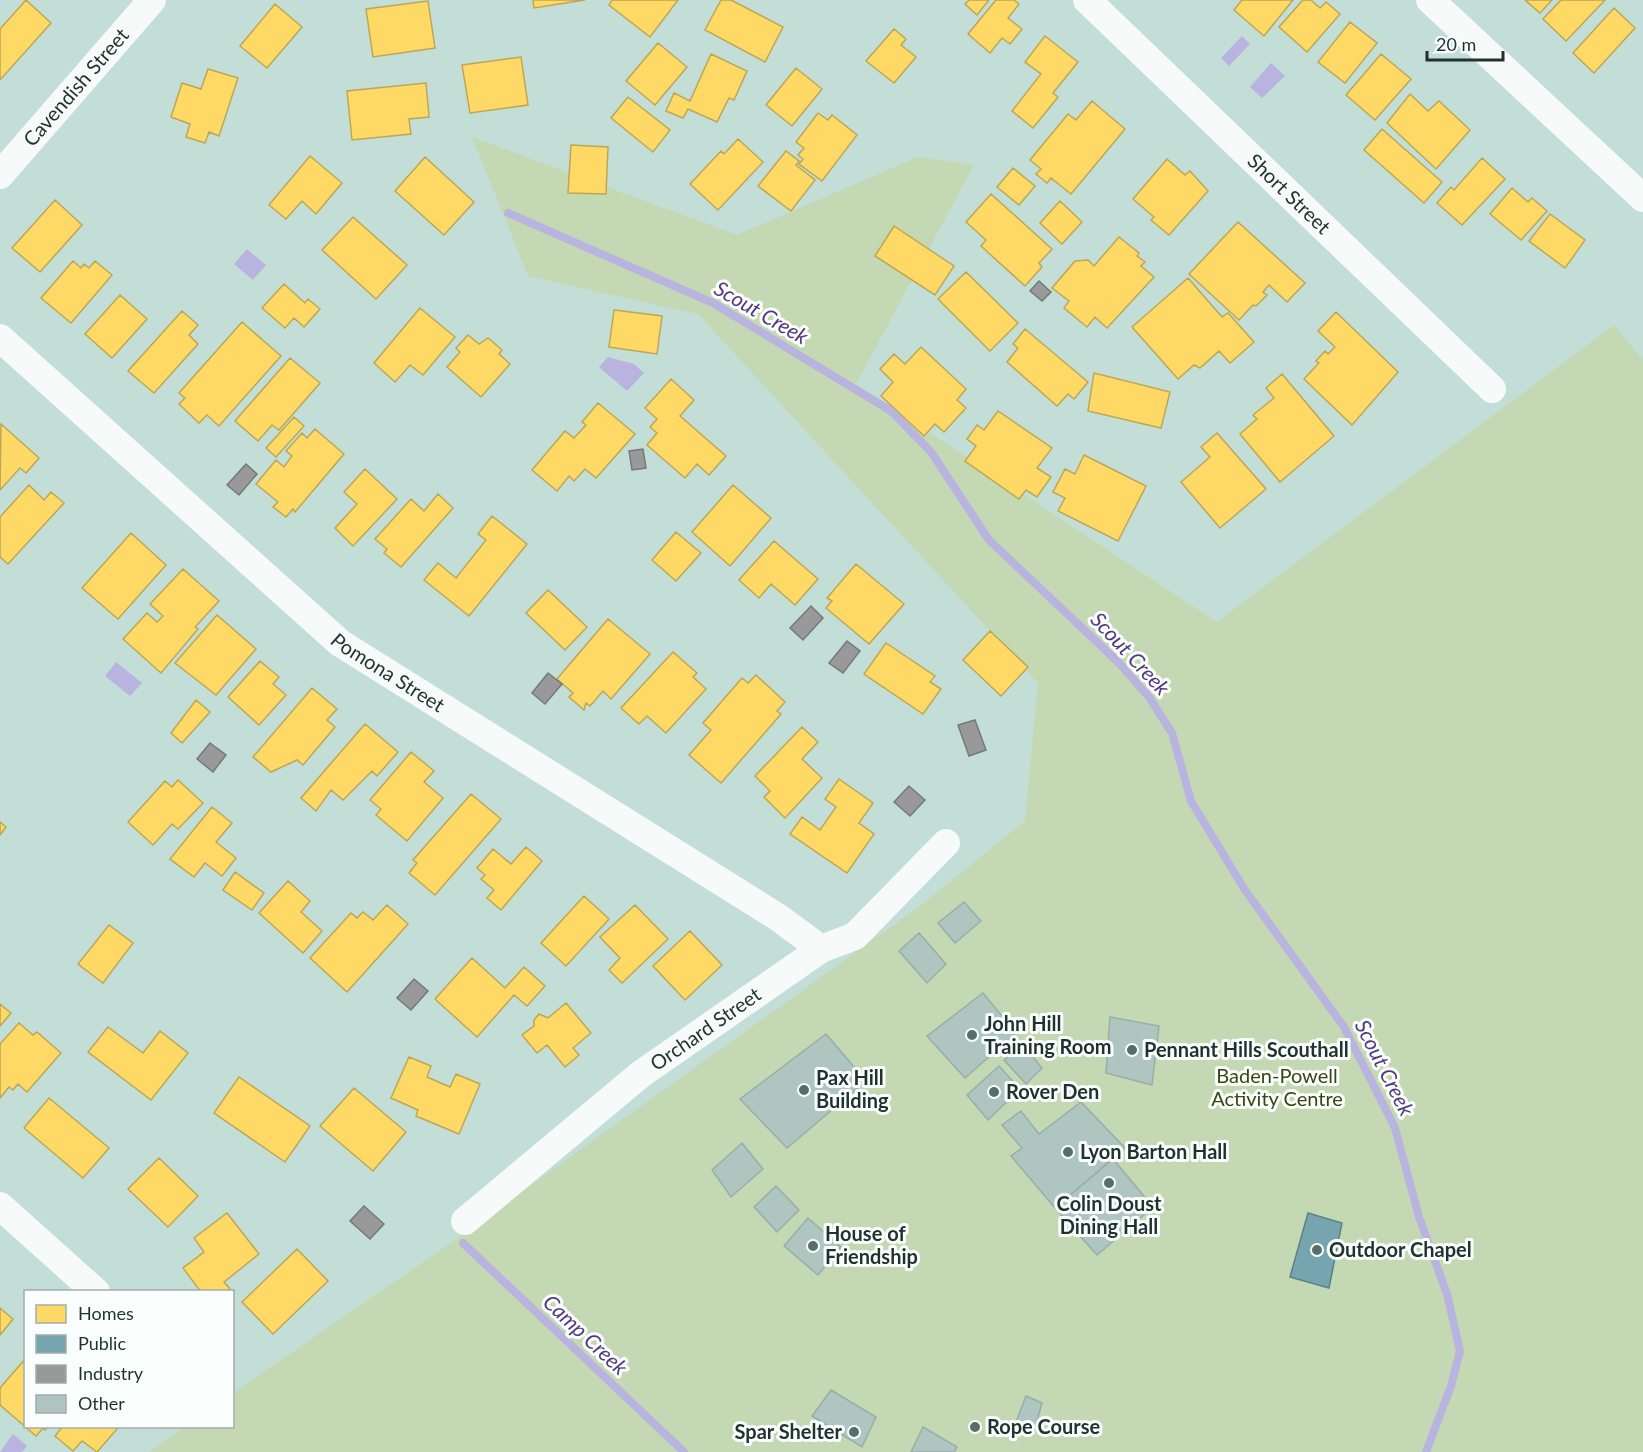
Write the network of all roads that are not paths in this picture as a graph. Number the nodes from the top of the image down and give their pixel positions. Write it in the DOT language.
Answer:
graph roads {
  1 [pos="152,0"];
  2 [pos="1087,0"];
  3 [pos="1430,0"];
  4 [pos="0,175"];
  5 [pos="1643,198"];
  6 [pos="0,338"];
  7 [pos="1492,389"];
  8 [pos="946,843"];
  9 [pos="821,949"];
  10 [pos="0,1206"];
  11 [pos="465,1221"];
  12 [pos="94,1290"];
  1 -- 4 [label="street, Cavendish Street"];
  2 -- 7 [label="street, Short Street"];
  3 -- 5 [label="street"];
  6 -- 9 [label="street, Pomona Street"];
  8 -- 9 [label="street, Orchard Street"];
  9 -- 11 [label="street, Orchard Street"];
  10 -- 12 [label="street"];
}
